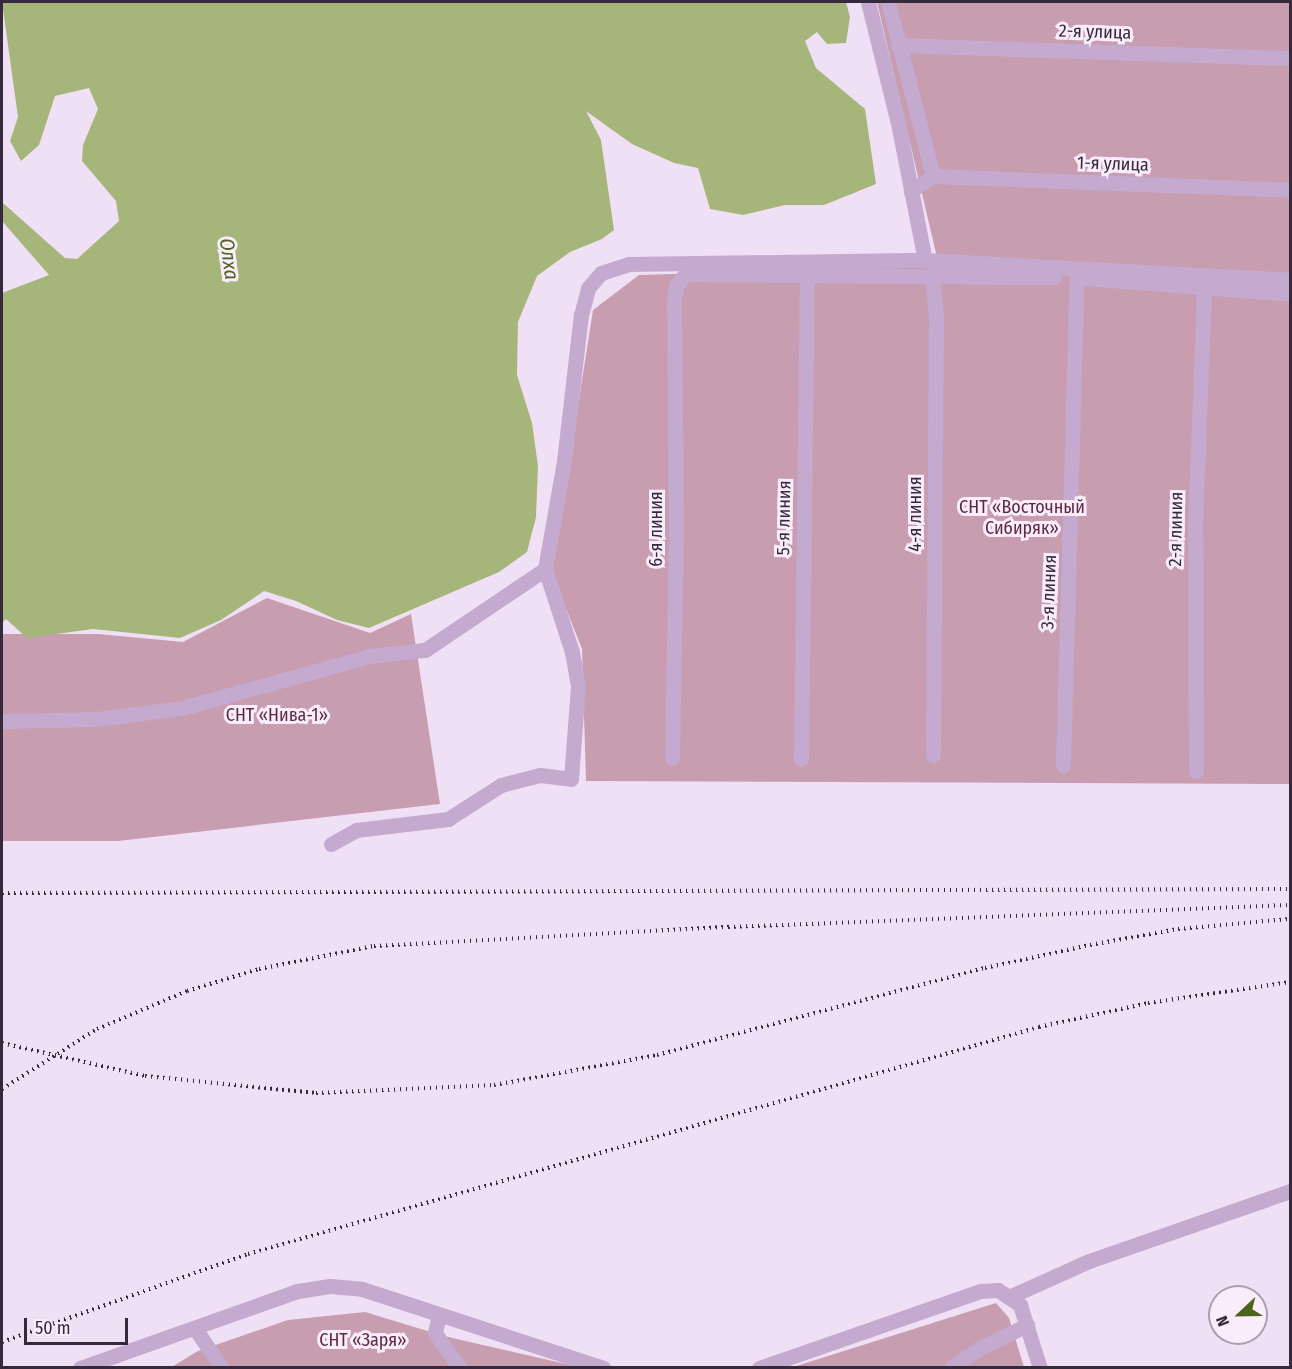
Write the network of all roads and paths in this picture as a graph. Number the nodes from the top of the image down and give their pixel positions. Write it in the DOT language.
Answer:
graph roads {
  1 [pos="868,2"];
  2 [pos="888,2"];
  3 [pos="898,45"];
  4 [pos="1290,58"];
  5 [pos="933,176"];
  6 [pos="1290,190"];
  7 [pos="911,191"];
  8 [pos="925,260"];
  9 [pos="932,274"];
  10 [pos="807,277"];
  11 [pos="1077,277"];
  12 [pos="1290,280"];
  13 [pos="1204,288"];
  14 [pos="1290,294"];
  15 [pos="545,569"];
  16 [pos="2,721"];
  17 [pos="933,755"];
  18 [pos="672,758"];
  19 [pos="801,759"];
  20 [pos="1064,765"];
  21 [pos="1196,771"];
  22 [pos="331,844"];
  23 [pos="1290,1191"];
  24 [pos="1011,1296"];
  25 [pos="439,1316"];
  26 [pos="1027,1325"];
  27 [pos="196,1330"];
  28 [pos="81,1368"];
  29 [pos="222,1368"];
  30 [pos="460,1368"];
  31 [pos="603,1368"];
  32 [pos="759,1368"];
  33 [pos="951,1368"];
  34 [pos="1040,1368"];
  1 -- 7 [label="street"];
  2 -- 3 [label="street"];
  3 -- 4 [label="street, 2-я улица"];
  3 -- 5 [label="street"];
  5 -- 6 [label="street, 1-я улица"];
  5 -- 7 [label="street"];
  7 -- 8 [label="street"];
  8 -- 12 [label="street"];
  8 -- 15 [label="street"];
  9 -- 10 [label="street"];
  9 -- 11 [label="street"];
  9 -- 17 [label="street, 4-я линия"];
  10 -- 18 [label="street, 6-я линия"];
  10 -- 19 [label="street, 5-я линия"];
  11 -- 13 [label="street"];
  11 -- 20 [label="street, 3-я линия"];
  13 -- 14 [label="street"];
  13 -- 21 [label="street, 2-я линия"];
  15 -- 16 [label="street"];
  15 -- 22 [label="street"];
  23 -- 24 [label="street"];
  24 -- 26 [label="street"];
  24 -- 32 [label="street"];
  25 -- 27 [label="street"];
  25 -- 30 [label="street"];
  25 -- 31 [label="street"];
  26 -- 33 [label="street"];
  26 -- 34 [label="street"];
  27 -- 28 [label="street"];
  27 -- 29 [label="street"];
}
